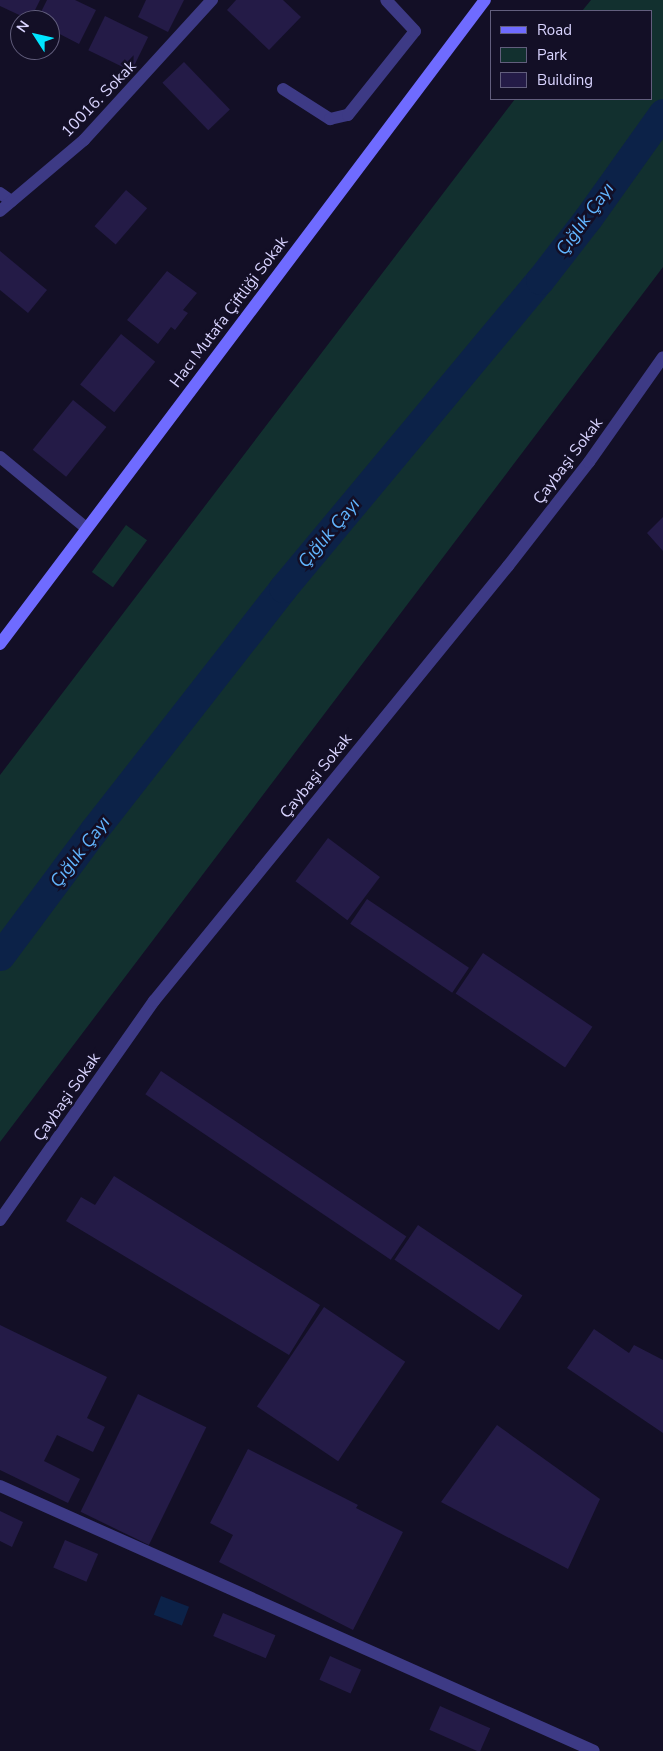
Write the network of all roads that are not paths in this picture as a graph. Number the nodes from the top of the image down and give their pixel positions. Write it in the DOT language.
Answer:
graph roads {
  1 [pos="212,0"];
  2 [pos="386,0"];
  3 [pos="485,0"];
  4 [pos="284,89"];
  5 [pos="0,193"];
  6 [pos="11,201"];
  7 [pos="0,211"];
  8 [pos="663,357"];
  9 [pos="0,457"];
  10 [pos="86,528"];
  11 [pos="0,644"];
  12 [pos="0,1220"];
  13 [pos="0,1486"];
  14 [pos="594,1751"];
  1 -- 6 [label="street, 10016. Sokak"];
  2 -- 4 [label="street"];
  3 -- 10 [label="street, Hacı Mutafa Çiftliği Sokak"];
  5 -- 6 [label="street"];
  6 -- 7 [label="street, 10016. Sokak"];
  8 -- 12 [label="street, Çaybaşi Sokak"];
  9 -- 10 [label="street"];
  10 -- 11 [label="street, Hacı Mutafa Çiftliği Sokak"];
  13 -- 14 [label="street"];
}
